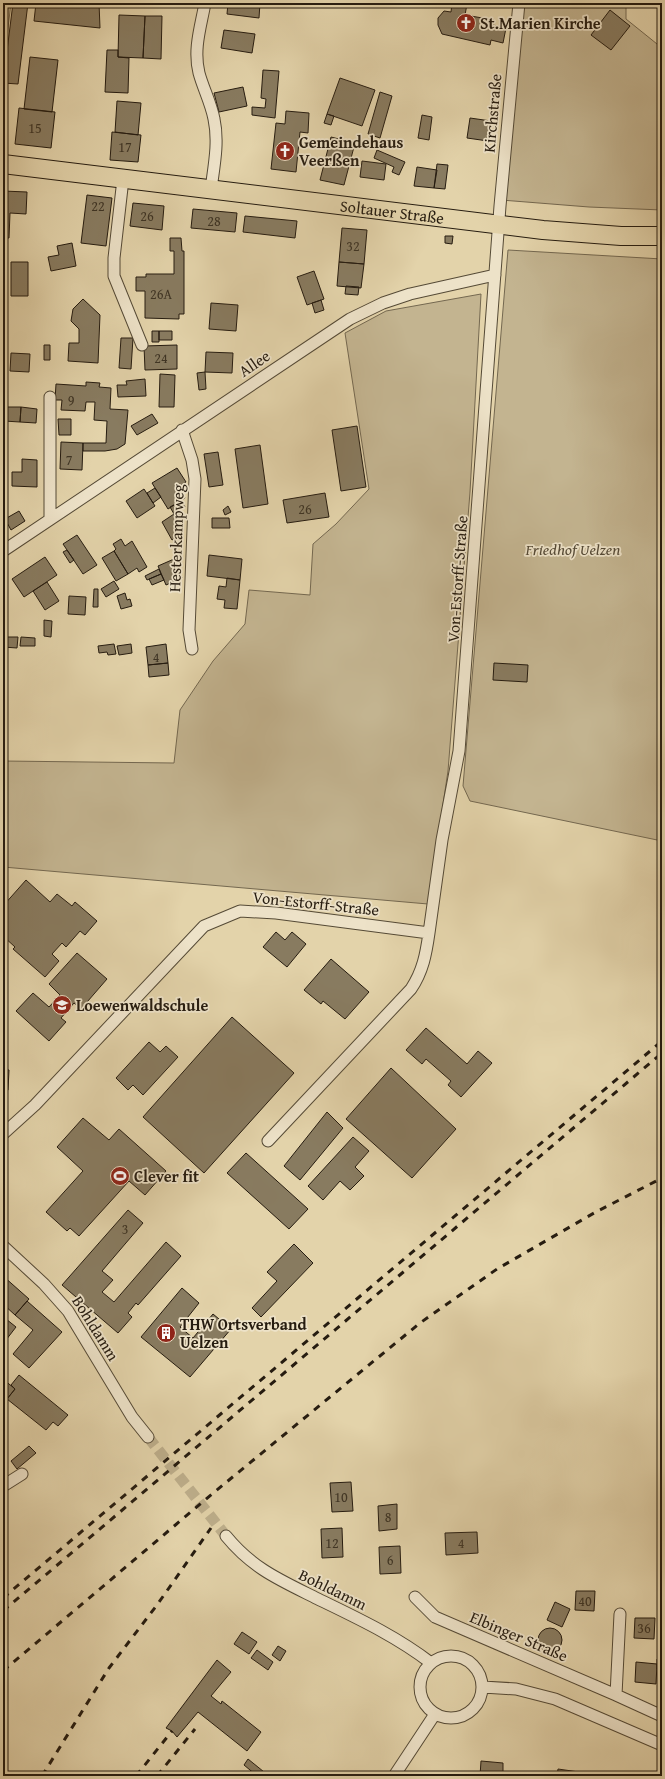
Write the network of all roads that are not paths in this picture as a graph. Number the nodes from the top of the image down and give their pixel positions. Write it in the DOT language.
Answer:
graph roads {
  1 [pos="205,3"];
  2 [pos="519,3"];
  3 [pos="3,164"];
  4 [pos="123,179"];
  5 [pos="211,189"];
  6 [pos="499,226"];
  7 [pos="662,236"];
  8 [pos="495,275"];
  9 [pos="142,345"];
  10 [pos="50,397"];
  11 [pos="182,430"];
  12 [pos="50,519"];
  13 [pos="3,551"];
  14 [pos="192,648"];
  15 [pos="430,932"];
  16 [pos="3,1134"];
  17 [pos="268,1141"];
  18 [pos="3,1246"];
  19 [pos="148,1437"];
  20 [pos="22,1474"];
  21 [pos="3,1486"];
  22 [pos="226,1536"];
  23 [pos="415,1598"];
  24 [pos="620,1614"];
  25 [pos="431,1663"];
  26 [pos="482,1687"];
  27 [pos="616,1695"];
  28 [pos="435,1714"];
  29 [pos="662,1716"];
  30 [pos="662,1745"];
  31 [pos="394,1776"];
  1 -- 5 [label="street"];
  2 -- 6 [label="street, Kirchstraße"];
  3 -- 4 [label="main road, Soltauer Straße"];
  4 -- 5 [label="main road, Soltauer Straße"];
  4 -- 9 [label="street"];
  5 -- 6 [label="main road, Soltauer Straße"];
  6 -- 7 [label="main road, Soltauer Straße"];
  6 -- 8 [label="street, Von-Estorff-Straße"];
  8 -- 11 [label="street, Allee"];
  8 -- 15 [label="street, Von-Estorff-Straße"];
  10 -- 12 [label="street"];
  11 -- 12 [label="street, Allee"];
  11 -- 14 [label="street, Hesterkampweg"];
  12 -- 13 [label="street, Allee"];
  15 -- 16 [label="street, Von-Estorff-Straße"];
  15 -- 17 [label="street, Von-Estorff-Straße"];
  18 -- 19 [label="street, Bohldamm"];
  20 -- 21 [label="street"];
  22 -- 25 [label="street, Bohldamm"];
  23 -- 27 [label="street, Elbinger Straße"];
  24 -- 27 [label="street"];
  25 -- 26 [label="street"];
  25 -- 28 [label="street"];
  26 -- 28 [label="street"];
  26 -- 30 [label="street"];
  27 -- 29 [label="street, Elbinger Straße"];
  28 -- 31 [label="street"];
}
